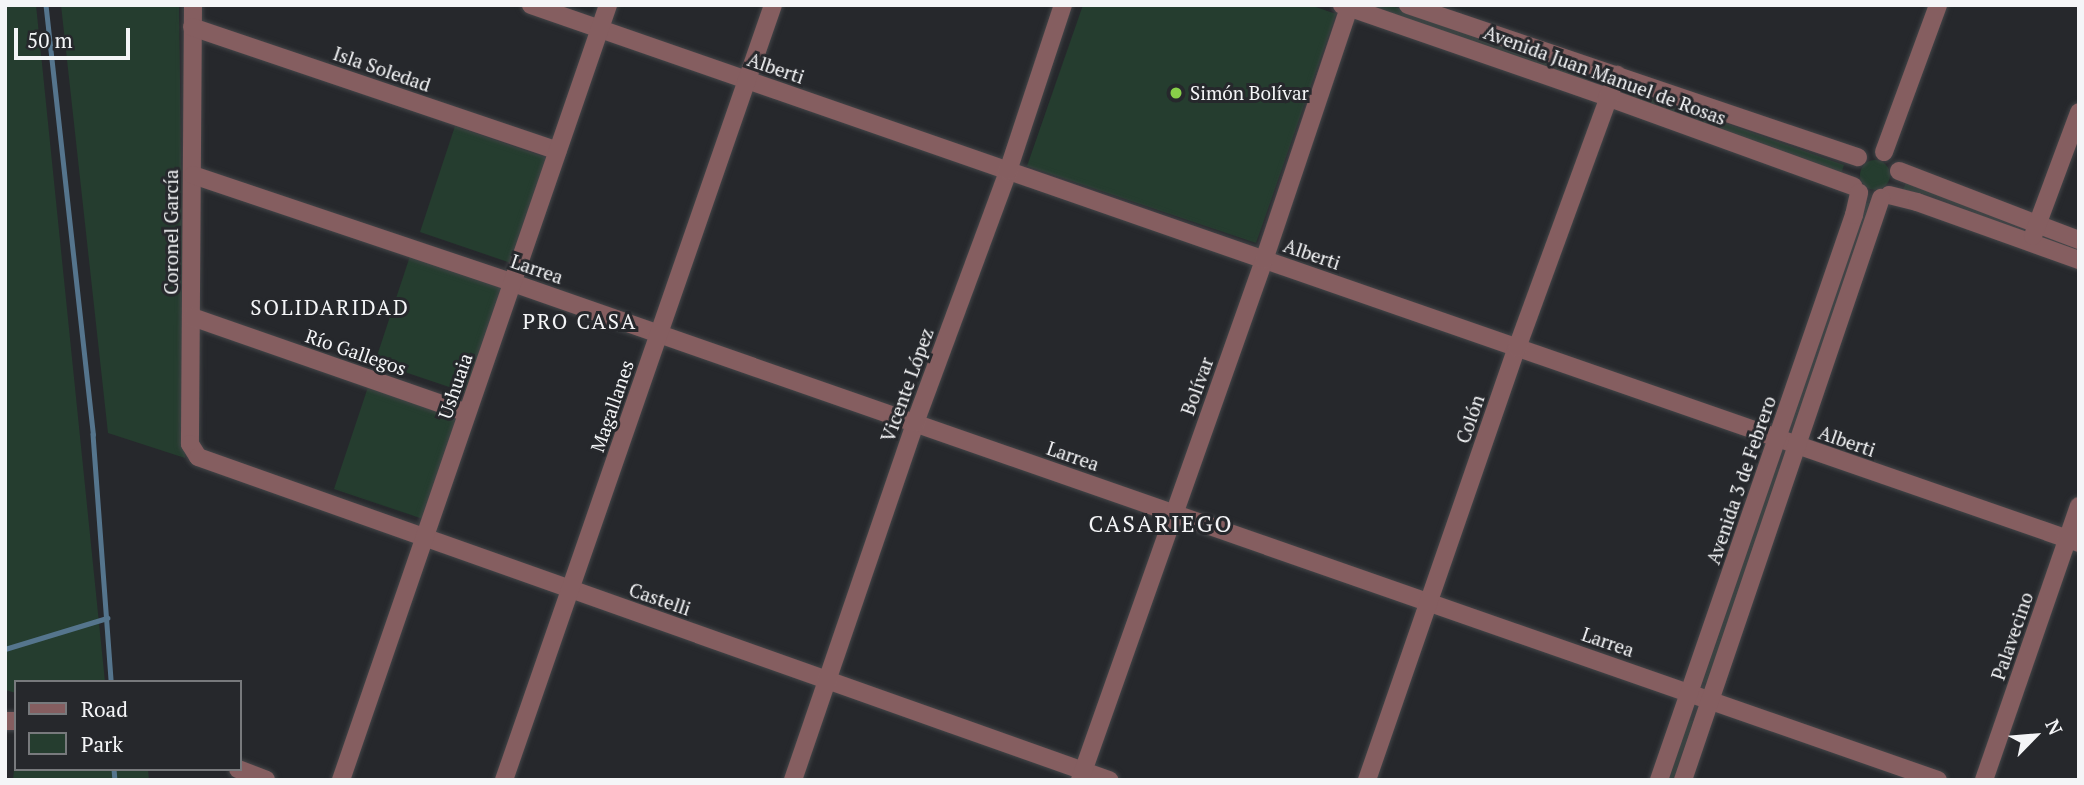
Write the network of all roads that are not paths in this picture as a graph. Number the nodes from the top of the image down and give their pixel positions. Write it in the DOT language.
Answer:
graph roads {
  1 [pos="193,5"];
  2 [pos="531,5"];
  3 [pos="608,5"];
  4 [pos="773,5"];
  5 [pos="1063,5"];
  6 [pos="1408,5"];
  7 [pos="1938,5"];
  8 [pos="1347,6"];
  9 [pos="192,27"];
  10 [pos="600,29"];
  11 [pos="1617,75"];
  12 [pos="748,81"];
  13 [pos="1607,97"];
  14 [pos="2079,112"];
  15 [pos="558,151"];
  16 [pos="1884,152"];
  17 [pos="1858,157"];
  18 [pos="1007,171"];
  19 [pos="1899,172"];
  20 [pos="193,176"];
  21 [pos="1856,189"];
  22 [pos="1885,196"];
  23 [pos="2037,225"];
  24 [pos="2079,240"];
  25 [pos="2030,243"];
  26 [pos="1264,260"];
  27 [pos="2079,260"];
  28 [pos="513,283"];
  29 [pos="192,317"];
  30 [pos="658,333"];
  31 [pos="1517,348"];
  32 [pos="467,413"];
  33 [pos="915,423"];
  34 [pos="1778,439"];
  35 [pos="1799,446"];
  36 [pos="198,457"];
  37 [pos="2079,506"];
  38 [pos="1174,513"];
  39 [pos="426,538"];
  40 [pos="2073,542"];
  41 [pos="572,590"];
  42 [pos="1428,602"];
  43 [pos="827,680"];
  44 [pos="1689,693"];
  45 [pos="1711,701"];
  46 [pos="242,771"];
  47 [pos="1081,775"];
  48 [pos="266,780"];
  49 [pos="341,780"];
  50 [pos="504,780"];
  51 [pos="793,780"];
  52 [pos="1109,780"];
  53 [pos="1367,780"];
  54 [pos="1659,780"];
  55 [pos="1683,780"];
  56 [pos="1938,780"];
  57 [pos="1984,780"];
  1 -- 9 [label="street, Coronel García"];
  2 -- 10 [label="street, Alberti"];
  3 -- 10 [label="street, Ushuaia"];
  4 -- 12 [label="street, Magallanes"];
  5 -- 18 [label="street, Vicente López"];
  6 -- 11 [label="street, Avenida Juan Manuel de Rosas"];
  7 -- 16 [label="street"];
  8 -- 13 [label="street, Avenida Juan Manuel de Rosas"];
  8 -- 26 [label="street, Bolívar"];
  9 -- 15 [label="street, Isla Soledad"];
  9 -- 20 [label="street, Coronel García"];
  10 -- 12 [label="street, Alberti"];
  10 -- 15 [label="street, Ushuaia"];
  11 -- 13 [label="street, Colón"];
  11 -- 17 [label="street, Avenida Juan Manuel de Rosas"];
  12 -- 18 [label="street, Alberti"];
  12 -- 30 [label="street, Magallanes"];
  13 -- 21 [label="street, Avenida Juan Manuel de Rosas"];
  13 -- 31 [label="street, Colón"];
  14 -- 23 [label="street"];
  15 -- 28 [label="street, Ushuaia"];
  16 -- 17 [label="street"];
  16 -- 19 [label="street"];
  17 -- 21 [label="street"];
  18 -- 26 [label="street, Alberti"];
  18 -- 33 [label="street, Vicente López"];
  19 -- 22 [label="street"];
  19 -- 23 [label="street"];
  20 -- 28 [label="street, Larrea"];
  20 -- 29 [label="street, Coronel García"];
  21 -- 22 [label="street"];
  21 -- 34 [label="street, Avenida 3 de Febrero"];
  22 -- 25 [label="street"];
  22 -- 35 [label="street"];
  23 -- 24 [label="street"];
  23 -- 25 [label="street"];
  25 -- 27 [label="street"];
  26 -- 31 [label="street, Alberti"];
  26 -- 38 [label="street, Bolívar"];
  28 -- 30 [label="street, Larrea"];
  28 -- 32 [label="street, Ushuaia"];
  29 -- 32 [label="street, Río Gallegos"];
  29 -- 36 [label="street, Coronel García"];
  30 -- 33 [label="street, Larrea"];
  30 -- 41 [label="street, Magallanes"];
  31 -- 34 [label="street, Alberti"];
  31 -- 42 [label="street, Colón"];
  32 -- 39 [label="street, Ushuaia"];
  33 -- 38 [label="street, Larrea"];
  33 -- 43 [label="street, Vicente López"];
  34 -- 35 [label="street, Alberti"];
  34 -- 44 [label="street, Avenida 3 de Febrero"];
  35 -- 40 [label="street, Alberti"];
  35 -- 45 [label="street"];
  36 -- 39 [label="street, Castelli"];
  37 -- 40 [label="street, Palavecino"];
  38 -- 42 [label="street, Larrea"];
  38 -- 47 [label="street, Bolívar"];
  39 -- 41 [label="street, Castelli"];
  39 -- 49 [label="street, Ushuaia"];
  40 -- 57 [label="street, Palavecino"];
  41 -- 43 [label="street, Castelli"];
  41 -- 50 [label="street, Magallanes"];
  42 -- 44 [label="street, Larrea"];
  42 -- 53 [label="street, Colón"];
  43 -- 47 [label="street, Castelli"];
  43 -- 51 [label="street, Vicente López"];
  44 -- 45 [label="street, Larrea"];
  44 -- 54 [label="street, Avenida 3 de Febrero"];
  45 -- 55 [label="street"];
  45 -- 56 [label="street, Larrea"];
  46 -- 48 [label="street"];
  47 -- 52 [label="street, Castelli"];
}
